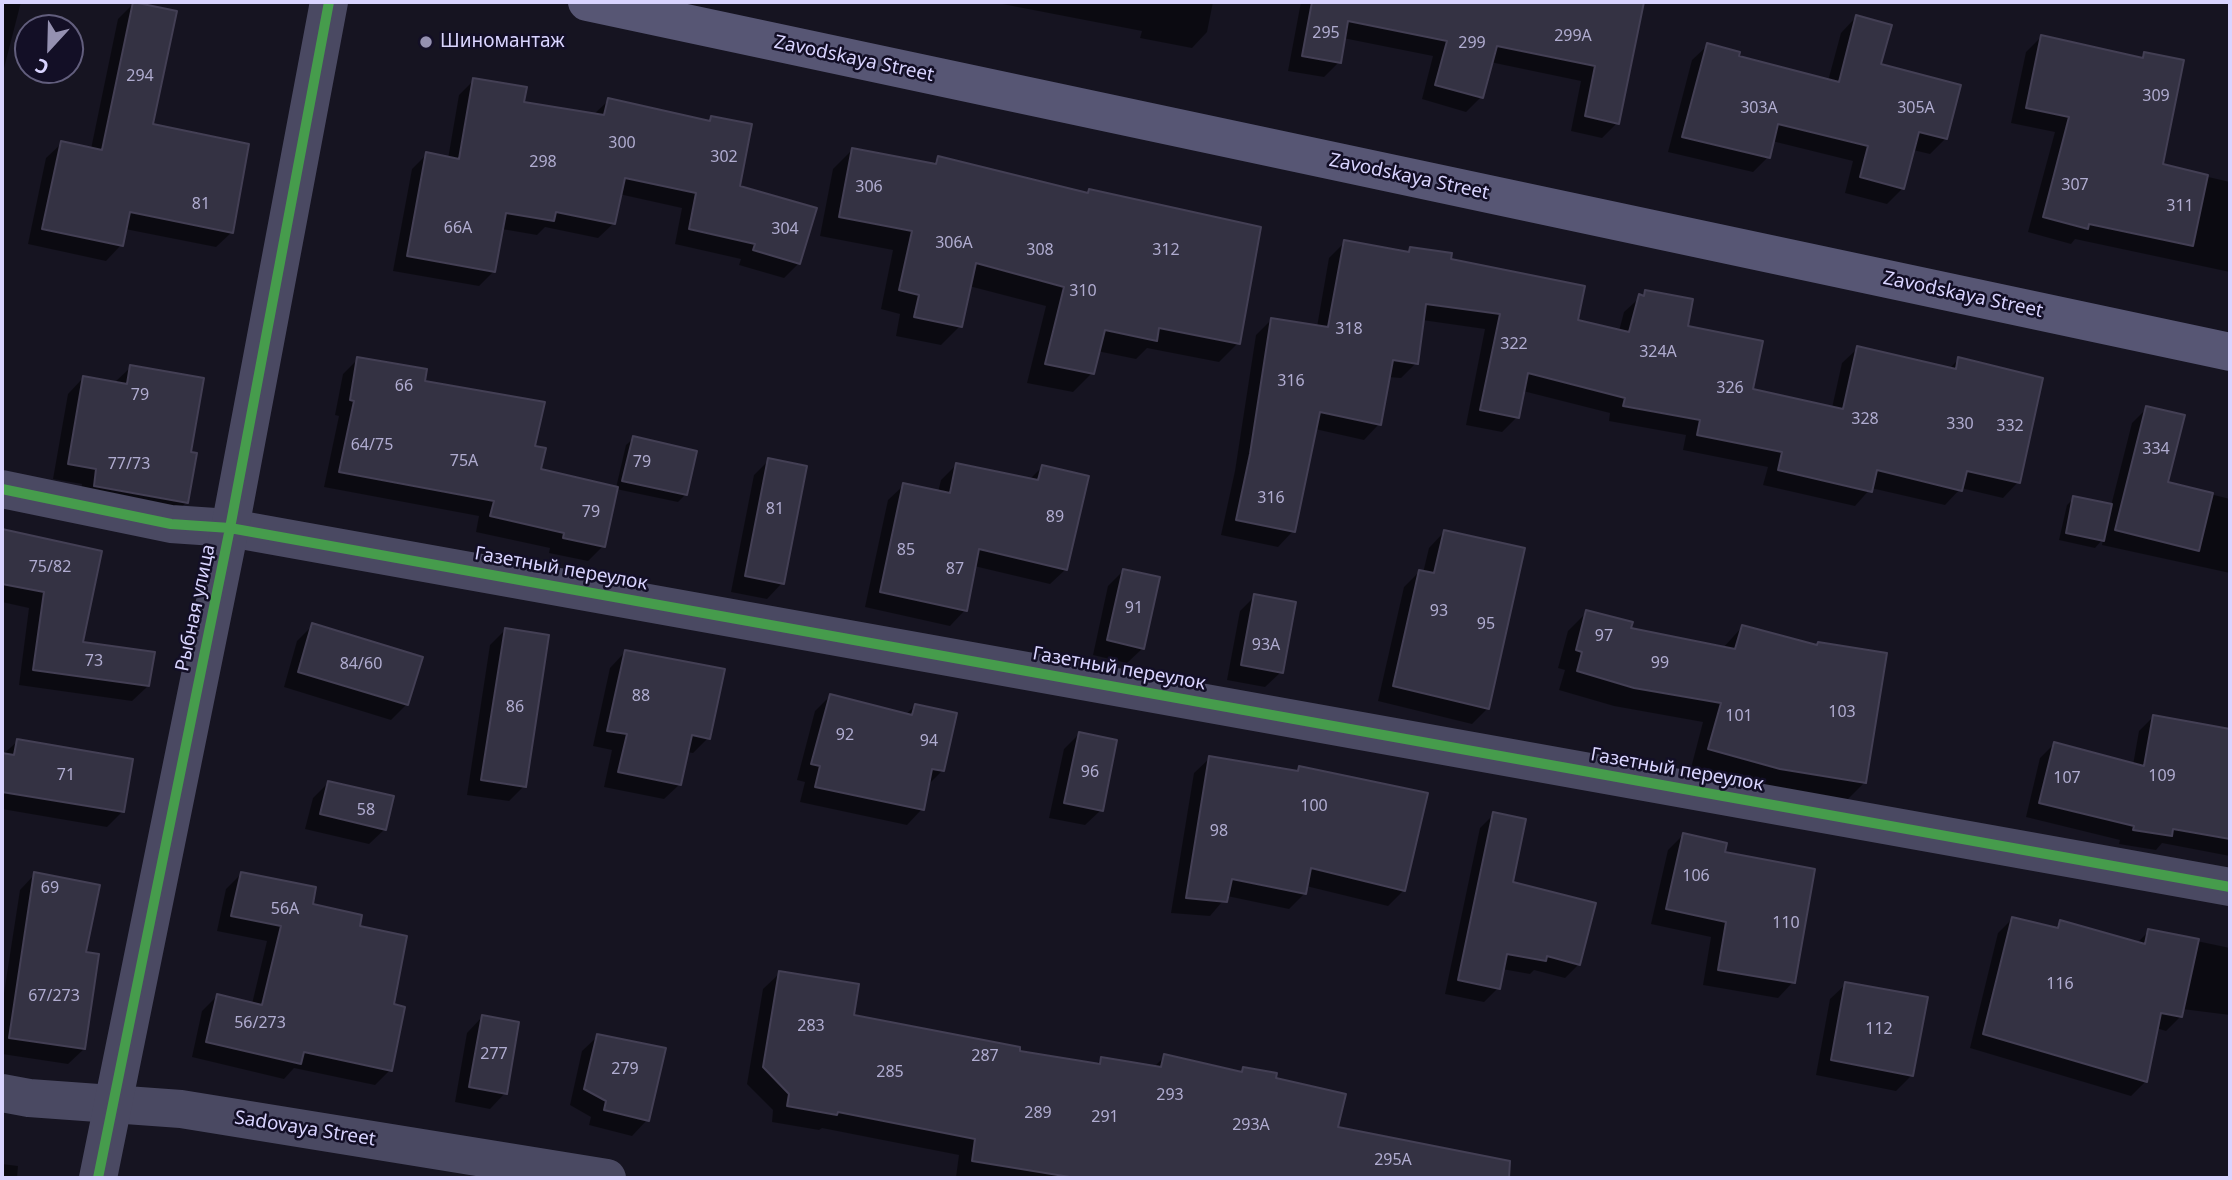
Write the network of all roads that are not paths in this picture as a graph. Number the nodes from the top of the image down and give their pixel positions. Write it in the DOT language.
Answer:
graph roads {
  1 [pos="329,2"];
  2 [pos="587,2"];
  3 [pos="2230,352"];
  4 [pos="2,489"];
  5 [pos="230,527"];
  6 [pos="2230,887"];
  7 [pos="2,1093"];
  8 [pos="112,1103"];
  9 [pos="98,1178"];
  10 [pos="607,1178"];
  1 -- 5 [label="street, Рыбная улица"];
  2 -- 3 [label="main road, Zavodskaya Street"];
  4 -- 5 [label="street, Газетный переулок"];
  5 -- 6 [label="street, Газетный переулок"];
  5 -- 8 [label="street, Рыбная улица"];
  7 -- 8 [label="street, Sadovaya Street"];
  8 -- 9 [label="street, Рыбная улица"];
  8 -- 10 [label="street, Sadovaya Street"];
}
